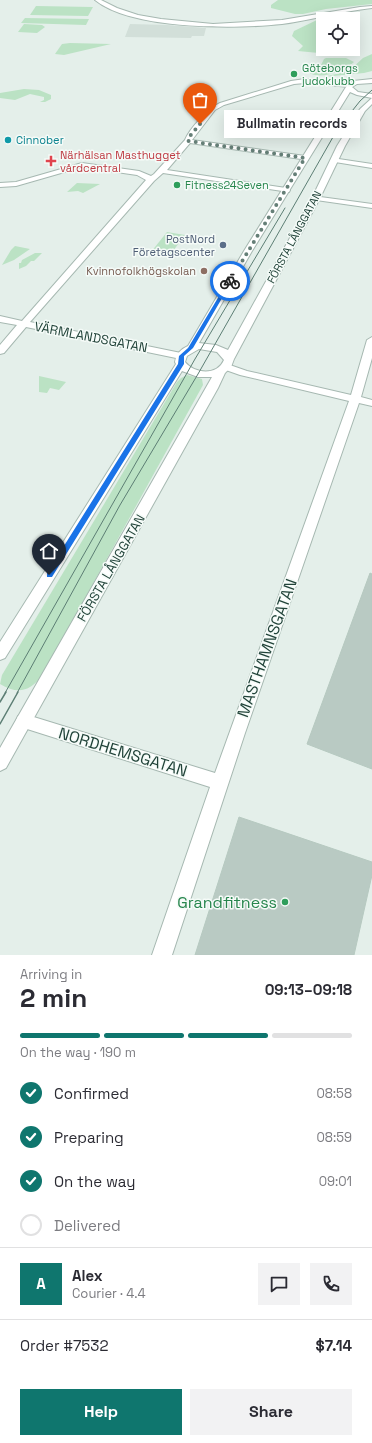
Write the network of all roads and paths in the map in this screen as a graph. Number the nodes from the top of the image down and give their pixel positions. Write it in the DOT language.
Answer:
graph roads {
  1 [pos="97,0"];
  2 [pos="372,7"];
  3 [pos="372,78"];
  4 [pos="363,81"];
  5 [pos="372,81"];
  6 [pos="350,87"];
  7 [pos="372,96"];
  8 [pos="372,100"];
  9 [pos="188,141"];
  10 [pos="305,158"];
  11 [pos="334,160"];
  12 [pos="372,166"];
  13 [pos="162,171"];
  14 [pos="151,179"];
  15 [pos="0,185"];
  16 [pos="286,190"];
  17 [pos="316,198"];
  18 [pos="372,206"];
  19 [pos="0,319"];
  20 [pos="25,324"];
  21 [pos="372,340"];
  22 [pos="191,348"];
  23 [pos="0,351"];
  24 [pos="181,360"];
  25 [pos="225,365"];
  26 [pos="355,399"];
  27 [pos="372,403"];
  28 [pos="0,654"];
  29 [pos="24,721"];
  30 [pos="0,763"];
  31 [pos="221,783"];
  32 [pos="162,955"];
  1 -- 2 [label="street"];
  3 -- 4 [label="street"];
  4 -- 5 [label="street"];
  4 -- 6 [label="street"];
  6 -- 7 [label="street"];
  6 -- 9 [label="street"];
  6 -- 10 [label="street"];
  8 -- 11 [label="street, FÖRSTA LÅNGGATAN"];
  9 -- 10 [label="street"];
  9 -- 13 [label="street"];
  10 -- 16 [label="street"];
  11 -- 12 [label="street"];
  11 -- 17 [label="street, FÖRSTA LÅNGGATAN"];
  13 -- 14 [label="street"];
  13 -- 16 [label="street"];
  14 -- 15 [label="street"];
  14 -- 20 [label="street"];
  16 -- 22 [label="street"];
  17 -- 18 [label="street"];
  17 -- 25 [label="street, FÖRSTA LÅNGGATAN"];
  19 -- 20 [label="street, VÄRMLANDSGATAN"];
  20 -- 23 [label="street"];
  20 -- 24 [label="street, VÄRMLANDSGATAN"];
  21 -- 26 [label="street, MASTHAMNSGATAN"];
  22 -- 24 [label="street"];
  22 -- 25 [label="street"];
  24 -- 25 [label="street"];
  24 -- 28 [label="street"];
  25 -- 26 [label="street"];
  25 -- 29 [label="street, FÖRSTA LÅNGGATAN"];
  26 -- 27 [label="street"];
  26 -- 31 [label="street, MASTHAMNSGATAN"];
  29 -- 30 [label="street, FÖRSTA LÅNGGATAN"];
  29 -- 31 [label="street, NORDHEMSGATAN"];
  31 -- 32 [label="street, MASTHAMNSGATAN"];
}
